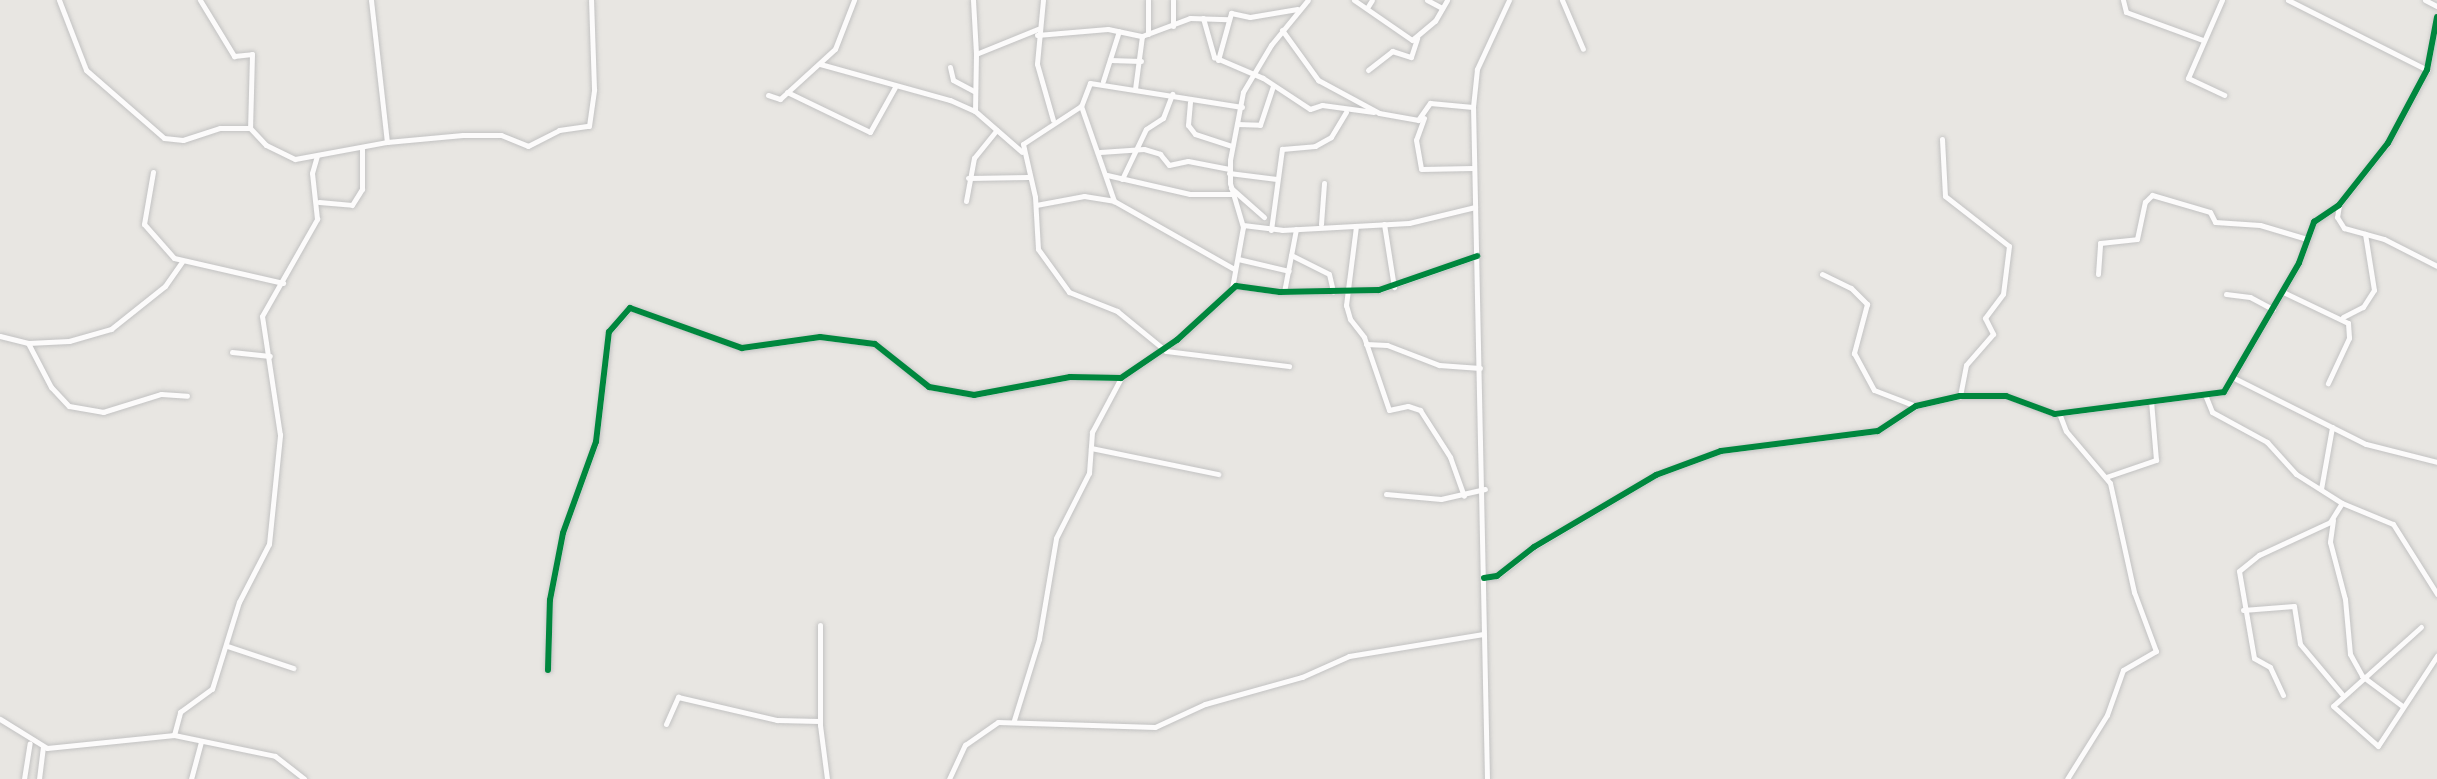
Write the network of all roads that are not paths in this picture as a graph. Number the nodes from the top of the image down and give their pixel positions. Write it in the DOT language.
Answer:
graph roads {
  1 [pos="59,0"];
  2 [pos="200,0"];
  3 [pos="371,0"];
  4 [pos="591,0"];
  5 [pos="854,0"];
  6 [pos="973,0"];
  7 [pos="1043,0"];
  8 [pos="1148,0"];
  9 [pos="1173,0"];
  10 [pos="1308,0"];
  11 [pos="1354,0"];
  12 [pos="1372,0"];
  13 [pos="1427,0"];
  14 [pos="1447,0"];
  15 [pos="1509,0"];
  16 [pos="1562,0"];
  17 [pos="2123,0"];
  18 [pos="2222,0"];
  19 [pos="2288,0"];
  20 [pos="2425,0"];
  21 [pos="2437,6"];
  22 [pos="1367,8"];
  23 [pos="1442,8"];
  24 [pos="1297,9"];
  25 [pos="2437,17"];
  26 [pos="1203,18"];
  27 [pos="1228,19"];
  28 [pos="1173,26"];
  29 [pos="1282,30"];
  30 [pos="1119,31"];
  31 [pos="1037,32"];
  32 [pos="1145,35"];
  33 [pos="1417,38"];
  34 [pos="2203,40"];
  35 [pos="1583,49"];
  36 [pos="976,54"];
  37 [pos="1110,60"];
  38 [pos="1218,60"];
  39 [pos="1140,61"];
  40 [pos="820,64"];
  41 [pos="950,67"];
  42 [pos="1368,70"];
  43 [pos="2427,70"];
  44 [pos="1255,75"];
  45 [pos="1103,81"];
  46 [pos="1273,86"];
  47 [pos="895,87"];
  48 [pos="1135,89"];
  49 [pos="974,90"];
  50 [pos="787,92"];
  51 [pos="1172,94"];
  52 [pos="768,95"];
  53 [pos="2224,95"];
  54 [pos="1190,102"];
  55 [pos="1081,106"];
  56 [pos="1242,107"];
  57 [pos="1473,107"];
  58 [pos="975,111"];
  59 [pos="1377,111"];
  60 [pos="1346,112"];
  61 [pos="1425,117"];
  62 [pos="1053,120"];
  63 [pos="1237,124"];
  64 [pos="250,128"];
  65 [pos="998,130"];
  66 [pos="1942,139"];
  67 [pos="387,141"];
  68 [pos="1232,146"];
  69 [pos="362,148"];
  70 [pos="1136,148"];
  71 [pos="1022,152"];
  72 [pos="1100,152"];
  73 [pos="317,156"];
  74 [pos="1473,168"];
  75 [pos="1229,171"];
  76 [pos="153,172"];
  77 [pos="1107,175"];
  78 [pos="1028,177"];
  79 [pos="968,178"];
  80 [pos="1122,178"];
  81 [pos="1276,179"];
  82 [pos="1324,183"];
  83 [pos="1232,191"];
  84 [pos="966,201"];
  85 [pos="1114,201"];
  86 [pos="319,202"];
  87 [pos="2339,205"];
  88 [pos="1036,206"];
  89 [pos="1476,207"];
  90 [pos="1264,217"];
  91 [pos="1321,224"];
  92 [pos="1384,224"];
  93 [pos="1243,225"];
  94 [pos="1356,226"];
  95 [pos="1296,229"];
  96 [pos="1271,230"];
  97 [pos="2365,234"];
  98 [pos="2307,239"];
  99 [pos="1291,255"];
  100 [pos="1477,256"];
  101 [pos="1238,259"];
  102 [pos="182,262"];
  103 [pos="2437,266"];
  104 [pos="1234,269"];
  105 [pos="1288,271"];
  106 [pos="1822,274"];
  107 [pos="2098,274"];
  108 [pos="283,283"];
  109 [pos="1394,286"];
  110 [pos="1232,288"];
  111 [pos="1348,291"];
  112 [pos="1284,292"];
  113 [pos="1333,292"];
  114 [pos="2283,292"];
  115 [pos="2226,294"];
  116 [pos="2273,309"];
  117 [pos="2343,316"];
  118 [pos="0,336"];
  119 [pos="28,343"];
  120 [pos="1366,344"];
  121 [pos="1161,349"];
  122 [pos="232,352"];
  123 [pos="270,356"];
  124 [pos="1289,366"];
  125 [pos="1480,368"];
  126 [pos="1121,378"];
  127 [pos="2236,379"];
  128 [pos="2328,383"];
  129 [pos="187,396"];
  130 [pos="1960,396"];
  131 [pos="2206,397"];
  132 [pos="2151,402"];
  133 [pos="1916,406"];
  134 [pos="2059,413"];
  135 [pos="2332,428"];
  136 [pos="1091,448"];
  137 [pos="2437,462"];
  138 [pos="1218,474"];
  139 [pos="2106,477"];
  140 [pos="1485,489"];
  141 [pos="2321,489"];
  142 [pos="1386,494"];
  143 [pos="1464,496"];
  144 [pos="2342,503"];
  145 [pos="2333,518"];
  146 [pos="1484,578"];
  147 [pos="2437,594"];
  148 [pos="2243,610"];
  149 [pos="820,625"];
  150 [pos="2421,627"];
  151 [pos="1484,634"];
  152 [pos="227,646"];
  153 [pos="2437,656"];
  154 [pos="292,668"];
  155 [pos="548,670"];
  156 [pos="2362,676"];
  157 [pos="2342,694"];
  158 [pos="2283,695"];
  159 [pos="2401,705"];
  160 [pos="0,719"];
  161 [pos="1014,720"];
  162 [pos="819,721"];
  163 [pos="666,724"];
  164 [pos="174,735"];
  165 [pos="201,741"];
  166 [pos="30,742"];
  167 [pos="43,747"];
  168 [pos="24,779"];
  169 [pos="39,779"];
  170 [pos="191,779"];
  171 [pos="304,779"];
  172 [pos="826,779"];
  173 [pos="949,779"];
  174 [pos="1487,779"];
  175 [pos="2067,779"];
  1 -- 64 [label="street"];
  2 -- 64 [label="street"];
  3 -- 67 [label="street"];
  4 -- 67 [label="street"];
  5 -- 40 [label="street"];
  6 -- 36 [label="street"];
  7 -- 31 [label="street"];
  8 -- 32 [label="street"];
  9 -- 28 [label="street"];
  10 -- 24 [label="street"];
  11 -- 22 [label="street"];
  12 -- 22 [label="street"];
  13 -- 23 [label="street"];
  14 -- 23 [label="street"];
  15 -- 57 [label="street"];
  16 -- 35 [label="street"];
  17 -- 34 [label="street"];
  18 -- 34 [label="street"];
  19 -- 43 [label="street"];
  20 -- 21 [label="street"];
  22 -- 33 [label="street"];
  23 -- 33 [label="street"];
  24 -- 27 [label="street"];
  24 -- 29 [label="street"];
  25 -- 43 [label="street"];
  26 -- 27 [label="street"];
  26 -- 28 [label="street"];
  26 -- 38 [label="street"];
  27 -- 38 [label="street"];
  28 -- 32 [label="street"];
  29 -- 44 [label="street"];
  29 -- 59 [label="street"];
  30 -- 31 [label="street"];
  30 -- 32 [label="street"];
  30 -- 37 [label="street"];
  31 -- 36 [label="street"];
  31 -- 62 [label="street"];
  32 -- 39 [label="street"];
  33 -- 42 [label="street"];
  34 -- 53 [label="street"];
  36 -- 49 [label="street"];
  37 -- 39 [label="street"];
  37 -- 45 [label="street"];
  38 -- 44 [label="street"];
  39 -- 48 [label="street"];
  40 -- 47 [label="street"];
  40 -- 50 [label="street"];
  41 -- 49 [label="street"];
  43 -- 87 [label="street"];
  44 -- 46 [label="street"];
  44 -- 56 [label="street"];
  45 -- 48 [label="street"];
  45 -- 55 [label="street"];
  46 -- 60 [label="street"];
  46 -- 63 [label="street"];
  47 -- 50 [label="street"];
  47 -- 58 [label="street"];
  48 -- 51 [label="street"];
  49 -- 58 [label="street"];
  50 -- 52 [label="street"];
  51 -- 54 [label="street"];
  51 -- 70 [label="street"];
  54 -- 56 [label="street"];
  54 -- 68 [label="street"];
  55 -- 62 [label="street"];
  55 -- 72 [label="street"];
  56 -- 63 [label="street"];
  57 -- 61 [label="street"];
  57 -- 74 [label="street"];
  58 -- 65 [label="street"];
  59 -- 60 [label="street"];
  59 -- 61 [label="street"];
  60 -- 81 [label="street"];
  61 -- 74 [label="street"];
  62 -- 71 [label="street"];
  63 -- 68 [label="street"];
  64 -- 73 [label="street"];
  65 -- 71 [label="street"];
  65 -- 79 [label="street"];
  66 -- 130 [label="street"];
  67 -- 69 [label="street"];
  68 -- 75 [label="street"];
  69 -- 73 [label="street"];
  69 -- 86 [label="street"];
  70 -- 72 [label="street"];
  70 -- 75 [label="street"];
  70 -- 80 [label="street"];
  71 -- 78 [label="street"];
  72 -- 77 [label="street"];
  73 -- 86 [label="street"];
  74 -- 89 [label="street"];
  75 -- 81 [label="street"];
  75 -- 83 [label="street"];
  76 -- 102 [label="street"];
  77 -- 80 [label="street"];
  77 -- 85 [label="street"];
  78 -- 79 [label="street"];
  78 -- 88 [label="street"];
  79 -- 84 [label="street"];
  80 -- 83 [label="street"];
  81 -- 96 [label="street"];
  82 -- 91 [label="street"];
  83 -- 90 [label="street"];
  83 -- 93 [label="street"];
  85 -- 88 [label="street"];
  85 -- 104 [label="street"];
  86 -- 108 [label="street"];
  87 -- 97 [label="street"];
  87 -- 98 [label="street"];
  88 -- 121 [label="street"];
  89 -- 92 [label="street"];
  89 -- 100 [label="street"];
  91 -- 94 [label="street"];
  91 -- 95 [label="street"];
  92 -- 94 [label="street"];
  92 -- 109 [label="street"];
  93 -- 96 [label="street"];
  93 -- 101 [label="street"];
  94 -- 111 [label="street"];
  95 -- 96 [label="street"];
  95 -- 99 [label="street"];
  97 -- 103 [label="street"];
  97 -- 117 [label="street"];
  98 -- 107 [label="street"];
  98 -- 114 [label="street"];
  99 -- 105 [label="street"];
  99 -- 113 [label="street"];
  100 -- 109 [label="street"];
  100 -- 125 [label="street"];
  101 -- 104 [label="street"];
  101 -- 105 [label="street"];
  102 -- 108 [label="street"];
  102 -- 119 [label="street"];
  104 -- 110 [label="street"];
  105 -- 112 [label="street"];
  106 -- 133 [label="street"];
  108 -- 123 [label="street"];
  109 -- 111 [label="street"];
  110 -- 112 [label="street"];
  110 -- 121 [label="street"];
  111 -- 113 [label="street"];
  111 -- 120 [label="street"];
  112 -- 113 [label="street"];
  114 -- 116 [label="street"];
  114 -- 117 [label="street"];
  115 -- 116 [label="street"];
  116 -- 127 [label="street"];
  117 -- 128 [label="street"];
  118 -- 119 [label="street"];
  119 -- 129 [label="street"];
  120 -- 125 [label="street"];
  120 -- 143 [label="street"];
  121 -- 124 [label="street"];
  121 -- 126 [label="street"];
  122 -- 123 [label="street"];
  123 -- 152 [label="street"];
  125 -- 140 [label="street"];
  126 -- 136 [label="street"];
  126 -- 155 [label="street"];
  127 -- 131 [label="street"];
  127 -- 135 [label="street"];
  130 -- 133 [label="street"];
  130 -- 134 [label="street"];
  131 -- 132 [label="street"];
  131 -- 141 [label="street"];
  132 -- 134 [label="street"];
  132 -- 139 [label="street"];
  133 -- 146 [label="street"];
  134 -- 139 [label="street"];
  135 -- 137 [label="street"];
  135 -- 141 [label="street"];
  136 -- 138 [label="street"];
  136 -- 161 [label="street"];
  139 -- 175 [label="street"];
  140 -- 143 [label="street"];
  140 -- 146 [label="street"];
  141 -- 144 [label="street"];
  142 -- 143 [label="street"];
  144 -- 145 [label="street"];
  144 -- 147 [label="street"];
  145 -- 148 [label="street"];
  145 -- 156 [label="street"];
  146 -- 151 [label="street"];
  148 -- 157 [label="street"];
  148 -- 158 [label="street"];
  149 -- 162 [label="street"];
  150 -- 156 [label="street"];
  151 -- 161 [label="street"];
  151 -- 174 [label="street"];
  152 -- 154 [label="street"];
  152 -- 164 [label="street"];
  153 -- 159 [label="street"];
  156 -- 157 [label="street"];
  156 -- 159 [label="street"];
  157 -- 159 [label="street"];
  160 -- 166 [label="street"];
  161 -- 173 [label="street"];
  162 -- 163 [label="street"];
  162 -- 172 [label="street"];
  164 -- 165 [label="street"];
  164 -- 167 [label="street"];
  165 -- 170 [label="street"];
  165 -- 171 [label="street"];
  166 -- 167 [label="street"];
  166 -- 168 [label="street"];
  167 -- 169 [label="street"];
}
